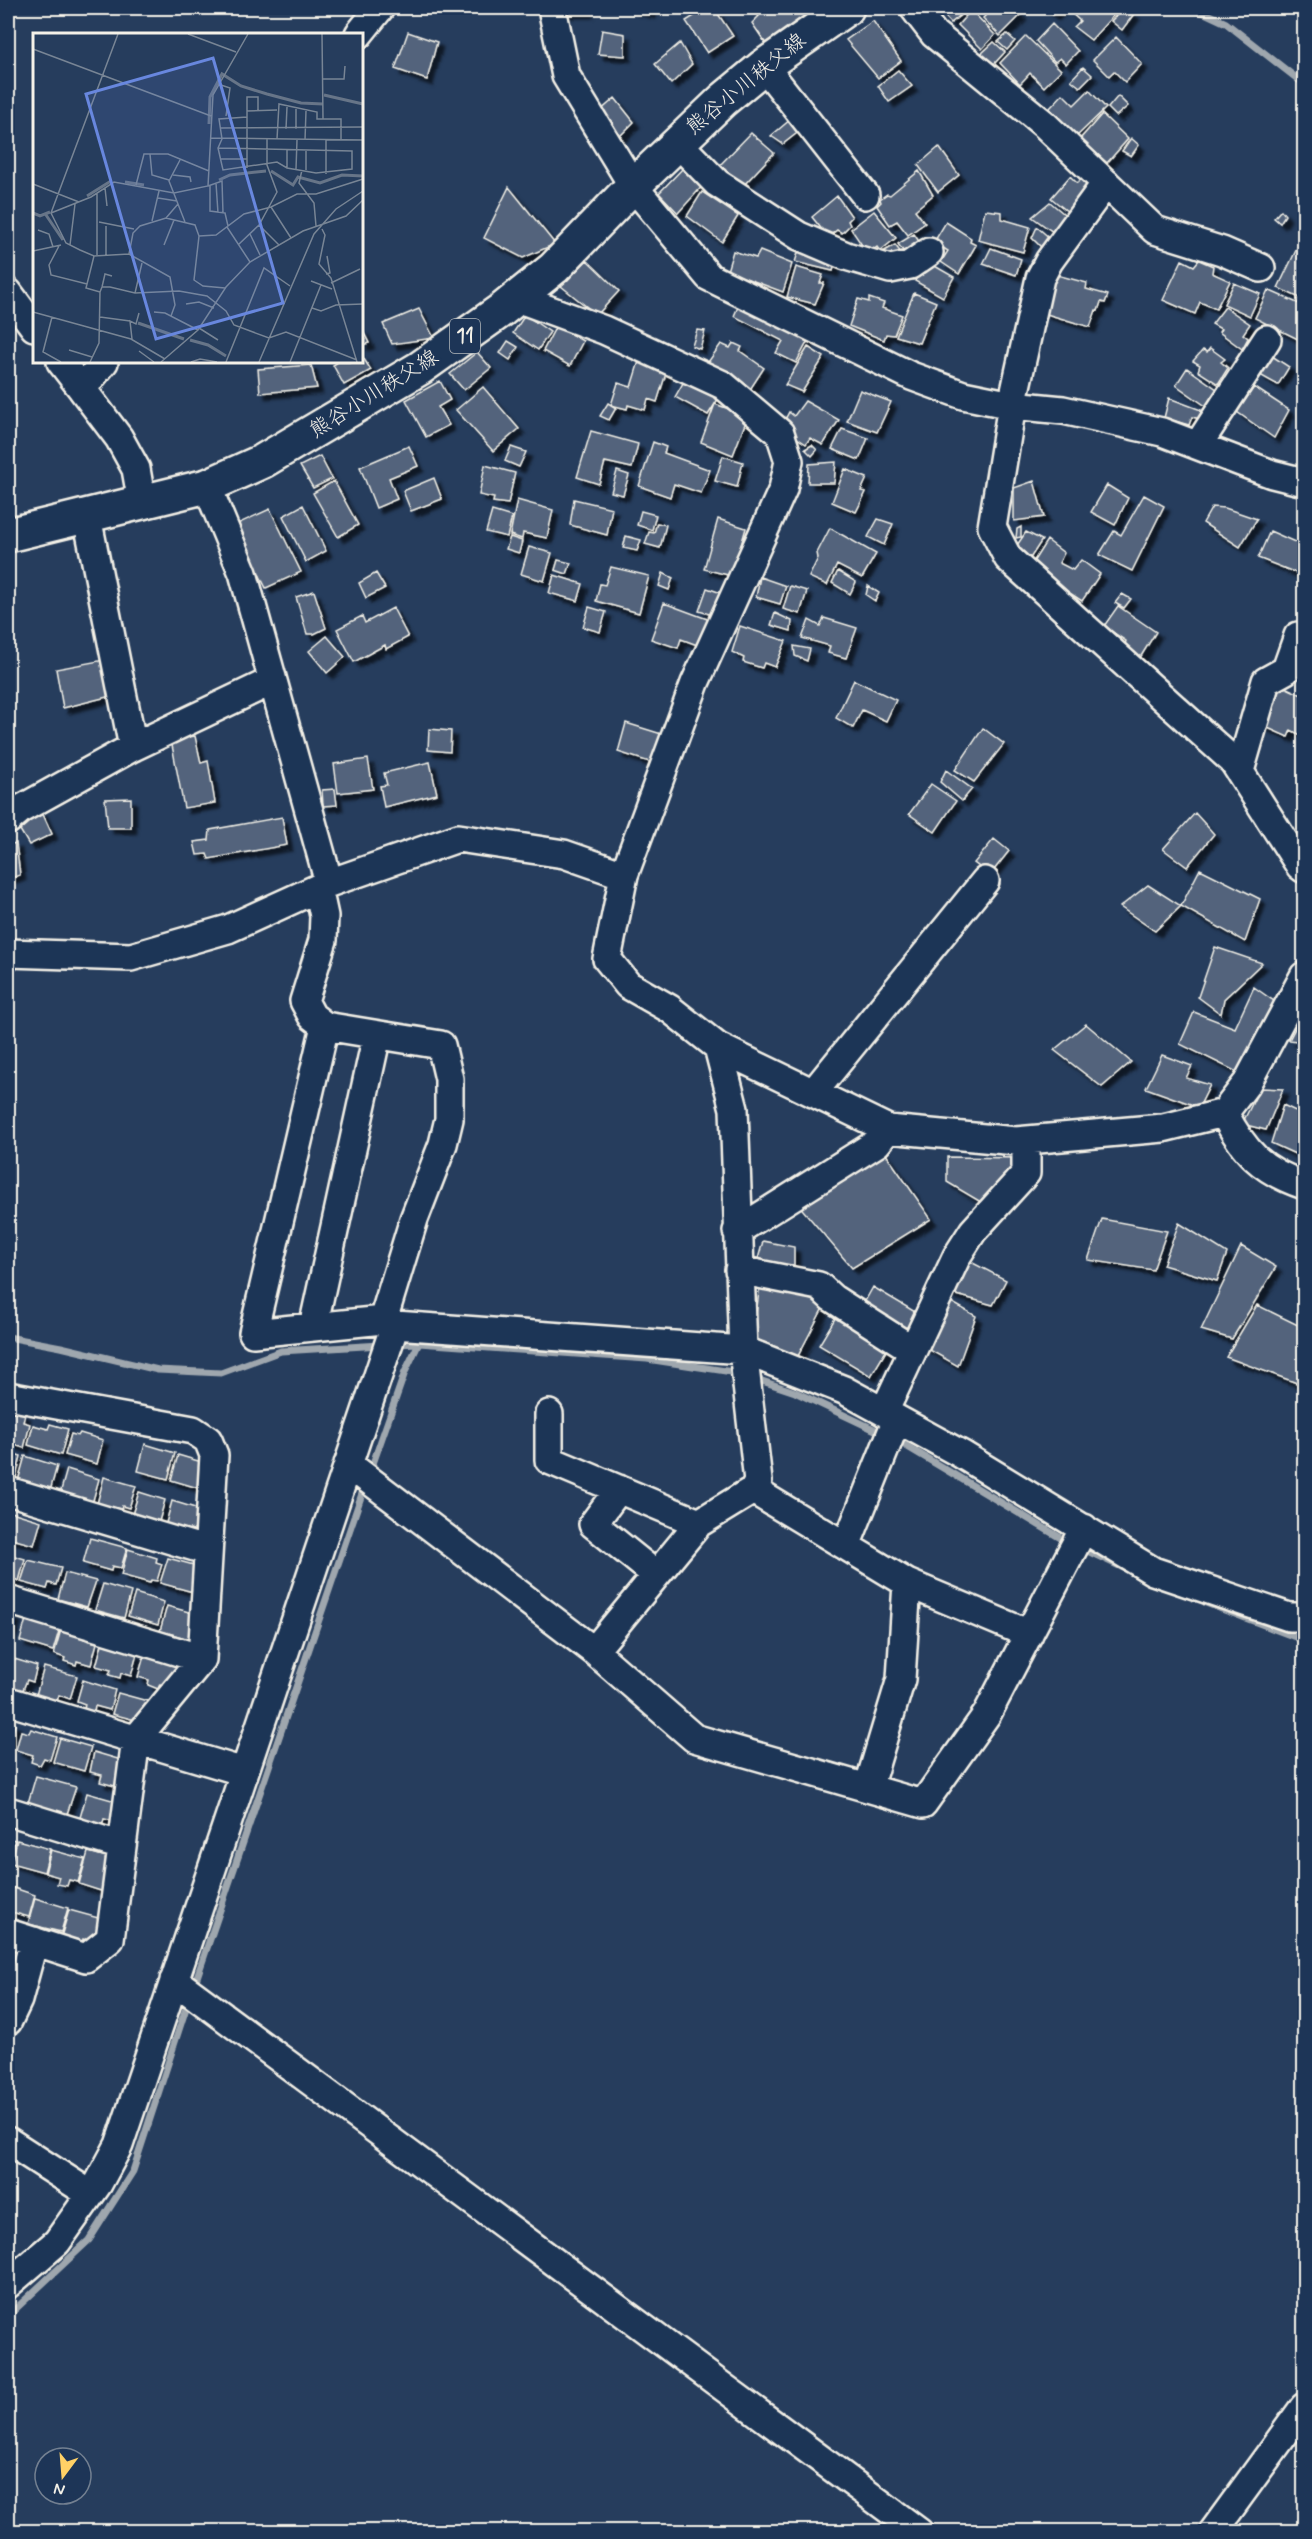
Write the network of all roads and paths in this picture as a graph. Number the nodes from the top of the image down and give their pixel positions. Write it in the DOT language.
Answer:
graph roads {
  1 [pos="380,8"];
  2 [pos="552,8"];
  3 [pos="847,8"];
  4 [pos="914,8"];
  5 [pos="360,33"];
  6 [pos="764,66"];
  7 [pos="677,142"];
  8 [pos="1106,183"];
  9 [pos="633,186"];
  10 [pos="865,195"];
  11 [pos="929,252"];
  12 [pos="1261,268"];
  13 [pos="8,292"];
  14 [pos="517,298"];
  15 [pos="33,326"];
  16 [pos="1267,339"];
  17 [pos="62,363"];
  18 [pos="103,363"];
  19 [pos="82,389"];
  20 [pos="1012,405"];
  21 [pos="1198,446"];
  22 [pos="1305,482"];
  23 [pos="207,486"];
  24 [pos="142,503"];
  25 [pos="87,517"];
  26 [pos="8,536"];
  27 [pos="1305,638"];
  28 [pos="272,681"];
  29 [pos="133,747"];
  30 [pos="1240,771"];
  31 [pos="12,807"];
  32 [pos="1305,869"];
  33 [pos="624,875"];
  34 [pos="985,881"];
  35 [pos="323,885"];
  36 [pos="8,953"];
  37 [pos="1305,976"];
  38 [pos="325,1026"];
  39 [pos="377,1035"];
  40 [pos="718,1047"];
  41 [pos="813,1093"];
  42 [pos="1224,1113"];
  43 [pos="888,1129"];
  44 [pos="1026,1141"];
  45 [pos="1305,1185"];
  46 [pos="737,1230"];
  47 [pos="739,1270"];
  48 [pos="390,1325"];
  49 [pos="313,1327"];
  50 [pos="742,1350"];
  51 [pos="913,1350"];
  52 [pos="8,1396"];
  53 [pos="549,1414"];
  54 [pos="891,1415"];
  55 [pos="348,1464"];
  56 [pos="619,1490"];
  57 [pos="753,1490"];
  58 [pos="8,1491"];
  59 [pos="699,1524"];
  60 [pos="1084,1528"];
  61 [pos="846,1546"];
  62 [pos="208,1551"];
  63 [pos="655,1574"];
  64 [pos="907,1583"];
  65 [pos="8,1600"];
  66 [pos="1305,1617"];
  67 [pos="1029,1634"];
  68 [pos="594,1651"];
  69 [pos="202,1659"];
  70 [pos="8,1701"];
  71 [pos="136,1739"];
  72 [pos="244,1772"];
  73 [pos="868,1788"];
  74 [pos="8,1811"];
  75 [pos="122,1846"];
  76 [pos="8,1933"];
  77 [pos="34,1941"];
  78 [pos="174,1980"];
  79 [pos="8,2021"];
  80 [pos="8,2141"];
  81 [pos="90,2194"];
  82 [pos="13,2270"];
  83 [pos="1305,2407"];
  84 [pos="919,2532"];
  85 [pos="1213,2532"];
  1 -- 5 [label="street"];
  2 -- 9 [label="street"];
  3 -- 6 [label="main road, 熊谷小川秩父線 / 11"];
  4 -- 8 [label="street"];
  6 -- 7 [label="main road, 熊谷小川秩父線 / 11"];
  6 -- 10 [label="street"];
  7 -- 9 [label="main road, 熊谷小川秩父線 / 11"];
  7 -- 11 [label="street"];
  8 -- 12 [label="street"];
  8 -- 20 [label="street"];
  9 -- 14 [label="main road, 熊谷小川秩父線 / 11"];
  9 -- 20 [label="street"];
  13 -- 15 [label="street"];
  14 -- 23 [label="main road, 熊谷小川秩父線 / 11"];
  14 -- 33 [label="street"];
  16 -- 21 [label="street"];
  17 -- 19 [label="street"];
  18 -- 19 [label="street"];
  19 -- 24 [label="street"];
  20 -- 21 [label="street"];
  20 -- 30 [label="street"];
  21 -- 22 [label="street"];
  23 -- 24 [label="main road, 熊谷小川秩父線 / 11"];
  23 -- 28 [label="street"];
  24 -- 25 [label="main road, 熊谷小川秩父線 / 11"];
  25 -- 26 [label="main road, 熊谷小川秩父線 / 11"];
  25 -- 29 [label="street"];
  27 -- 30 [label="street"];
  28 -- 29 [label="street"];
  28 -- 35 [label="street"];
  29 -- 31 [label="street"];
  30 -- 32 [label="street"];
  33 -- 35 [label="street"];
  33 -- 40 [label="street"];
  34 -- 41 [label="street"];
  35 -- 36 [label="street"];
  35 -- 38 [label="street"];
  37 -- 42 [label="street"];
  38 -- 39 [label="street"];
  38 -- 49 [label="street"];
  39 -- 48 [label="street"];
  39 -- 49 [label="street"];
  40 -- 41 [label="street"];
  40 -- 46 [label="street"];
  41 -- 43 [label="street"];
  42 -- 44 [label="street"];
  42 -- 45 [label="street"];
  43 -- 44 [label="street"];
  43 -- 46 [label="street"];
  44 -- 51 [label="street"];
  46 -- 47 [label="street"];
  47 -- 50 [label="street"];
  47 -- 51 [label="street"];
  48 -- 49 [label="street"];
  48 -- 50 [label="street"];
  48 -- 55 [label="street"];
  50 -- 54 [label="street"];
  50 -- 57 [label="street"];
  51 -- 54 [label="street"];
  52 -- 62 [label="street"];
  53 -- 56 [label="street"];
  54 -- 60 [label="street"];
  54 -- 61 [label="street"];
  55 -- 68 [label="street"];
  55 -- 72 [label="street"];
  56 -- 59 [label="street"];
  56 -- 63 [label="street"];
  57 -- 59 [label="street"];
  57 -- 61 [label="street"];
  58 -- 62 [label="street"];
  59 -- 63 [label="street"];
  60 -- 66 [label="street"];
  60 -- 67 [label="street"];
  61 -- 64 [label="street"];
  62 -- 69 [label="street"];
  63 -- 68 [label="street"];
  64 -- 67 [label="street"];
  64 -- 73 [label="street"];
  65 -- 69 [label="street"];
  67 -- 73 [label="street"];
  68 -- 73 [label="street"];
  69 -- 71 [label="street"];
  70 -- 71 [label="street"];
  71 -- 72 [label="street"];
  71 -- 75 [label="street"];
  72 -- 78 [label="street"];
  74 -- 75 [label="street"];
  75 -- 77 [label="street"];
  76 -- 77 [label="street"];
  77 -- 79 [label="street"];
  78 -- 81 [label="street"];
  78 -- 84 [label="street"];
  80 -- 81 [label="street"];
  81 -- 82 [label="street"];
  83 -- 85 [label="street"];
}
